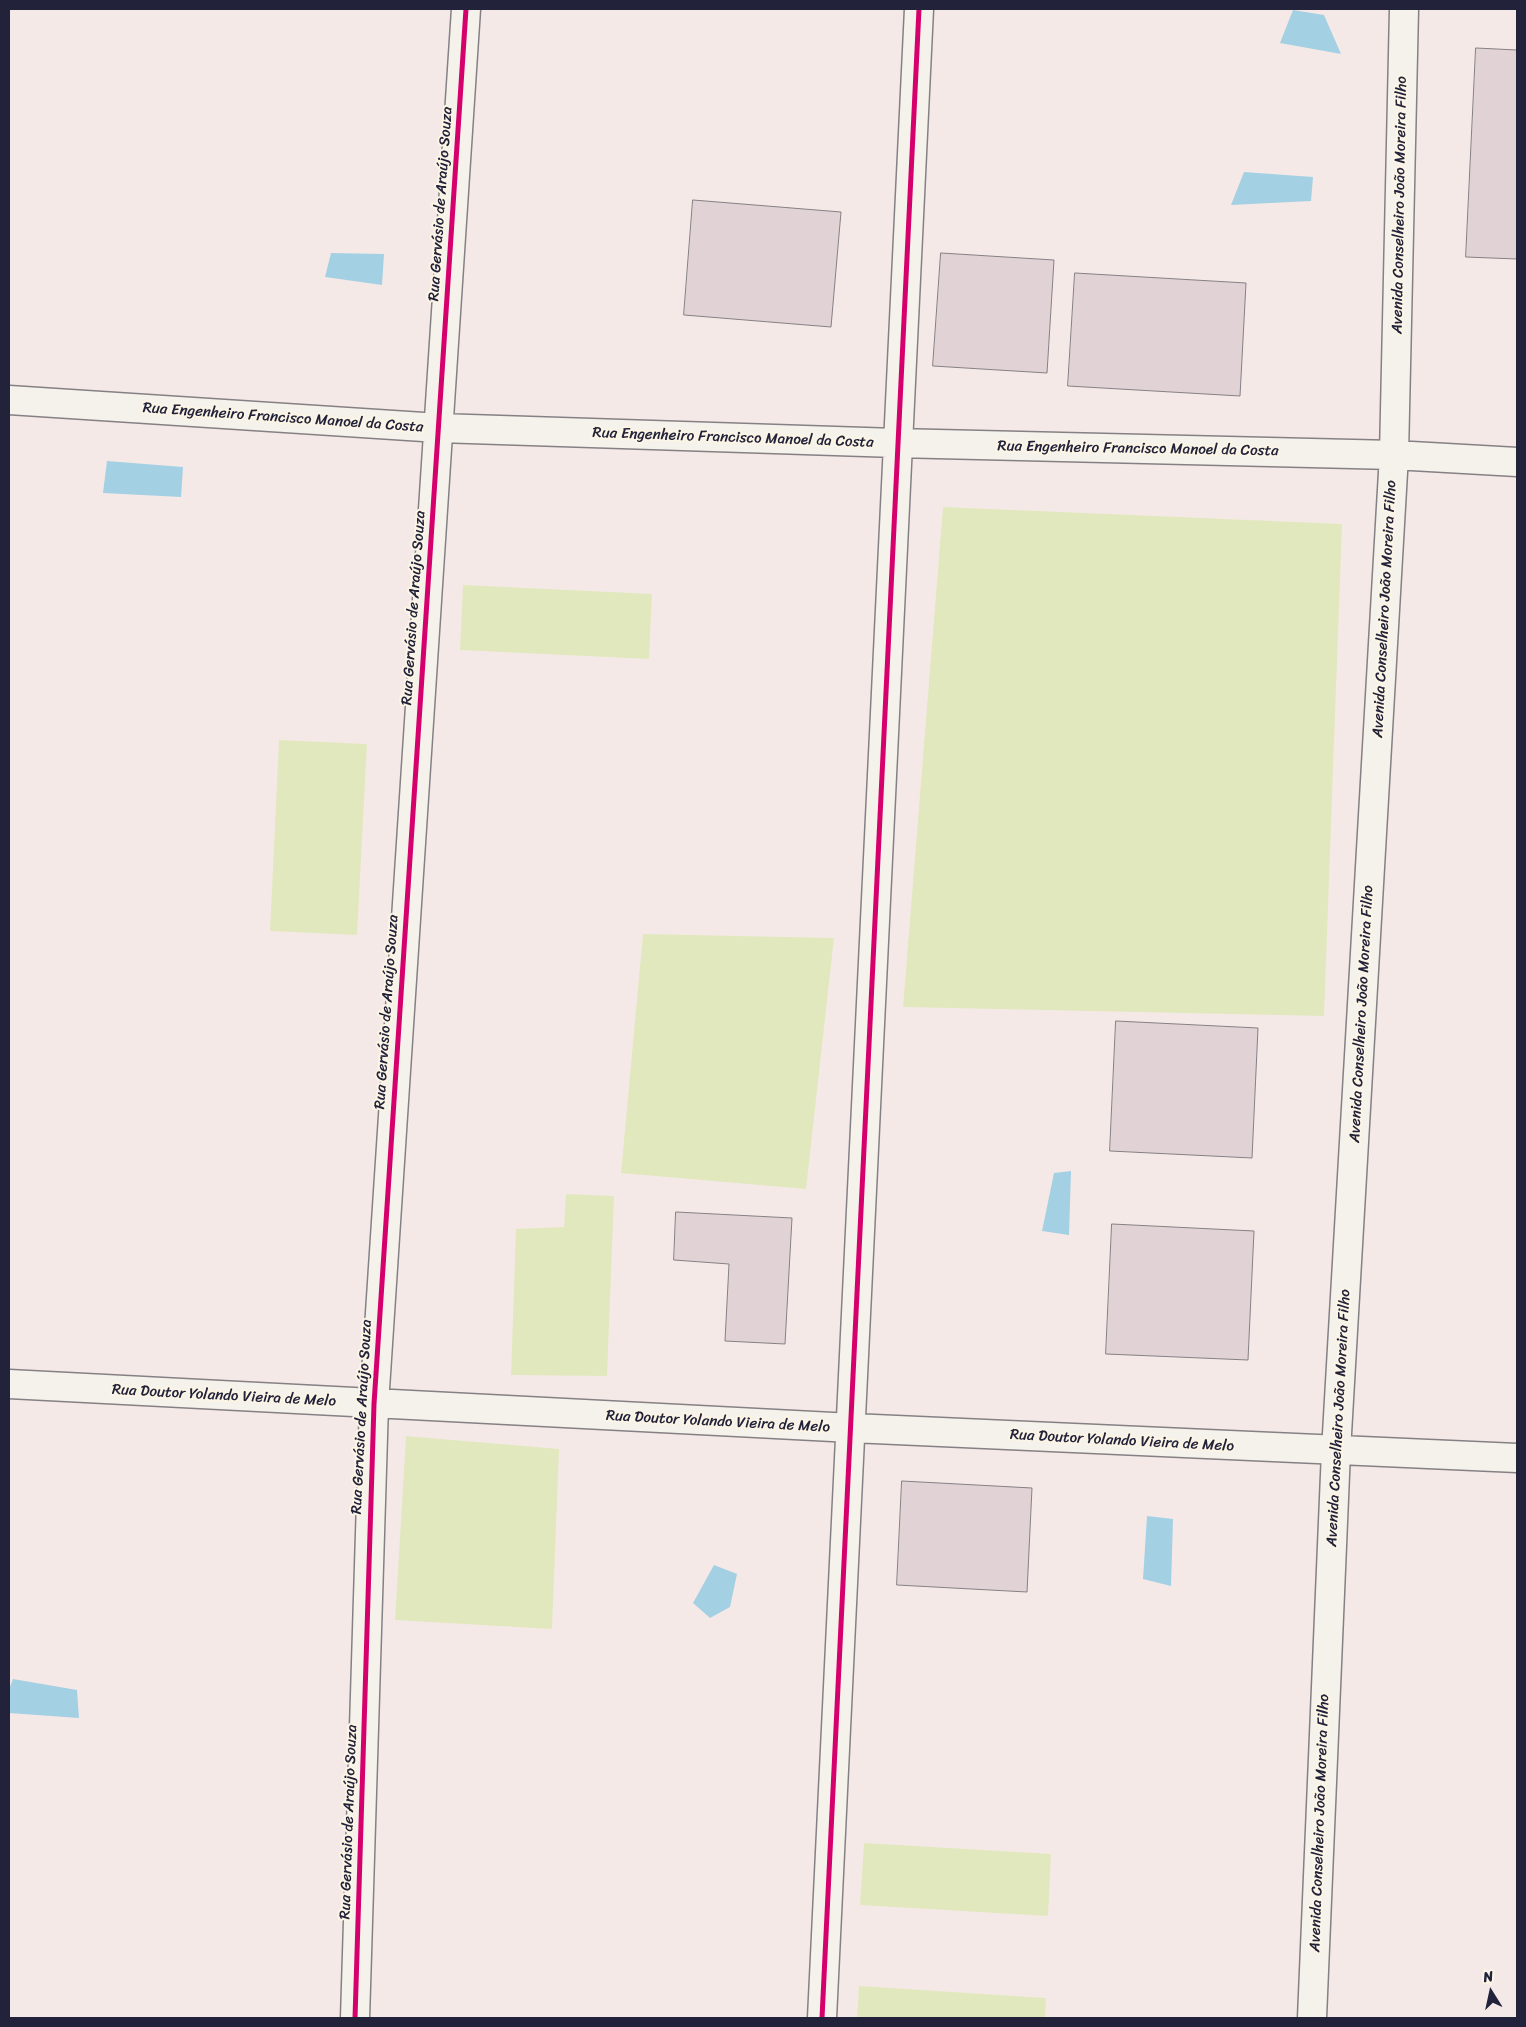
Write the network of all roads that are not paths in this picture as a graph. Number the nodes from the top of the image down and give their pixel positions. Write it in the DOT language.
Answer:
graph roads {
  1 [pos="466,9"];
  2 [pos="919,9"];
  3 [pos="1404,9"];
  4 [pos="9,400"];
  5 [pos="439,428"];
  6 [pos="896,443"];
  7 [pos="1394,455"];
  8 [pos="1517,462"];
  9 [pos="9,1384"];
  10 [pos="374,1404"];
  11 [pos="852,1428"];
  12 [pos="1336,1451"];
  13 [pos="1517,1458"];
  14 [pos="355,2018"];
  15 [pos="822,2018"];
  16 [pos="1312,2018"];
  1 -- 5 [label="street, Rua Gervásio de Araújo Souza"];
  2 -- 6 [label="street"];
  3 -- 7 [label="street, Avenida Conselheiro João Moreira Filho"];
  4 -- 5 [label="street, Rua Engenheiro Francisco Manoel da Costa"];
  5 -- 6 [label="street, Rua Engenheiro Francisco Manoel da Costa"];
  5 -- 10 [label="street, Rua Gervásio de Araújo Souza"];
  6 -- 7 [label="street, Rua Engenheiro Francisco Manoel da Costa"];
  6 -- 11 [label="street"];
  7 -- 8 [label="street, Rua Engenheiro Francisco Manoel da Costa"];
  7 -- 12 [label="street, Avenida Conselheiro João Moreira Filho"];
  9 -- 10 [label="street, Rua Doutor Yolando Vieira de Melo"];
  10 -- 11 [label="street, Rua Doutor Yolando Vieira de Melo"];
  10 -- 14 [label="street, Rua Gervásio de Araújo Souza"];
  11 -- 12 [label="street, Rua Doutor Yolando Vieira de Melo"];
  11 -- 15 [label="street"];
  12 -- 13 [label="street, Rua Doutor Yolando Vieira de Melo"];
  12 -- 16 [label="street, Avenida Conselheiro João Moreira Filho"];
}
